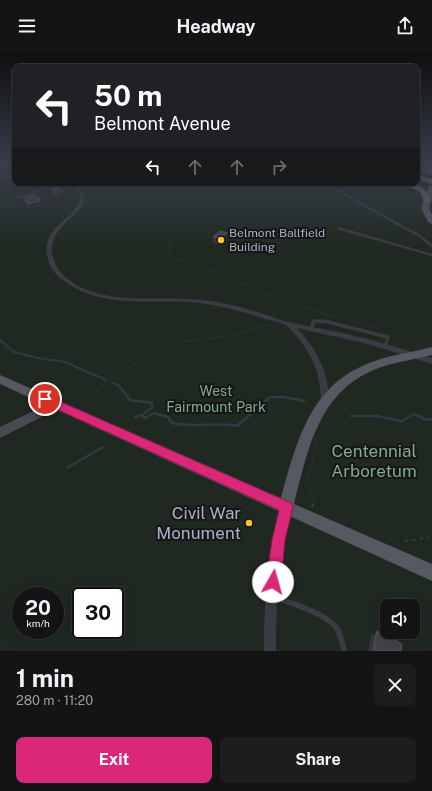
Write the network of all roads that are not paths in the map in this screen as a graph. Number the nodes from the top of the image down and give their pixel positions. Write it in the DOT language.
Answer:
graph roads {
  1 [pos="37,192"];
  2 [pos="81,192"];
  3 [pos="341,192"];
  4 [pos="423,192"];
  5 [pos="17,198"];
  6 [pos="428,201"];
  7 [pos="432,222"];
  8 [pos="338,228"];
  9 [pos="432,246"];
  10 [pos="432,255"];
  11 [pos="289,324"];
  12 [pos="310,328"];
  13 [pos="385,346"];
  14 [pos="432,351"];
  15 [pos="414,356"];
  16 [pos="432,361"];
  17 [pos="0,378"];
  18 [pos="325,399"];
  19 [pos="57,404"];
  20 [pos="0,433"];
  21 [pos="286,507"];
  22 [pos="432,573"];
  23 [pos="272,596"];
  24 [pos="270,651"];
  25 [pos="344,651"];
  1 -- 5 [label="lane"];
  2 -- 11 [label="street"];
  3 -- 9 [label="lane"];
  4 -- 6 [label="highway"];
  6 -- 7 [label="main road"];
  8 -- 10 [label="lane"];
  11 -- 12 [label="street"];
  11 -- 18 [label="street"];
  12 -- 13 [label="street"];
  12 -- 13 [label="lane"];
  13 -- 15 [label="street"];
  14 -- 15 [label="main road"];
  15 -- 16 [label="street"];
  15 -- 18 [label="main road"];
  17 -- 19 [label="main road"];
  18 -- 21 [label="main road"];
  19 -- 20 [label="street"];
  19 -- 21 [label="main road"];
  21 -- 22 [label="main road"];
  21 -- 23 [label="street"];
  23 -- 24 [label="street"];
  23 -- 25 [label="lane"];
}
